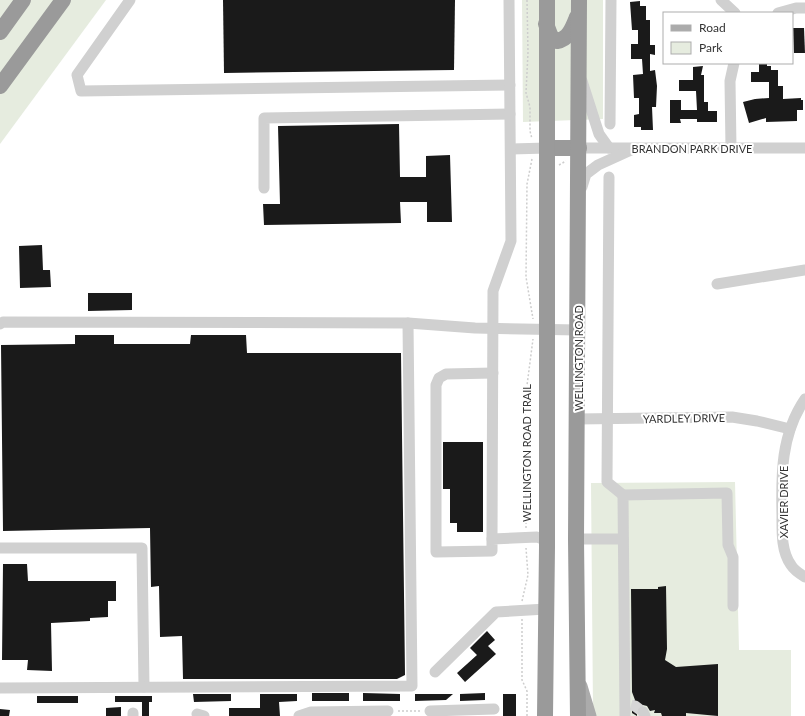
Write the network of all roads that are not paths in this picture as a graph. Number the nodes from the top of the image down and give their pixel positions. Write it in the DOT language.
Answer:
graph roads {
  1 [pos="23,0"];
  2 [pos="63,0"];
  3 [pos="130,0"];
  4 [pos="509,0"];
  5 [pos="543,0"];
  6 [pos="546,0"];
  7 [pos="611,0"];
  8 [pos="722,0"];
  9 [pos="579,7"];
  10 [pos="805,8"];
  11 [pos="733,12"];
  12 [pos="782,12"];
  13 [pos="547,26"];
  14 [pos="0,32"];
  15 [pos="734,64"];
  16 [pos="579,69"];
  17 [pos="510,85"];
  18 [pos="0,86"];
  19 [pos="510,114"];
  20 [pos="610,124"];
  21 [pos="540,148"];
  22 [pos="608,148"];
  23 [pos="731,148"];
  24 [pos="805,148"];
  25 [pos="511,149"];
  26 [pos="633,149"];
  27 [pos="579,154"];
  28 [pos="805,159"];
  29 [pos="609,177"];
  30 [pos="264,188"];
  31 [pos="579,202"];
  32 [pos="805,270"];
  33 [pos="717,284"];
  34 [pos="408,323"];
  35 [pos="0,324"];
  36 [pos="493,328"];
  37 [pos="540,329"];
  38 [pos="578,330"];
  39 [pos="493,373"];
  40 [pos="805,399"];
  41 [pos="577,419"];
  42 [pos="607,420"];
  43 [pos="790,429"];
  44 [pos="623,495"];
  45 [pos="492,539"];
  46 [pos="576,539"];
  47 [pos="623,539"];
  48 [pos="547,541"];
  49 [pos="0,548"];
  50 [pos="805,577"];
  51 [pos="733,606"];
  52 [pos="546,609"];
  53 [pos="435,672"];
  54 [pos="578,676"];
  55 [pos="144,687"];
  56 [pos="0,688"];
  57 [pos="494,709"];
  58 [pos="388,711"];
  59 [pos="436,712"];
  60 [pos="299,716"];
  61 [pos="545,716"];
  62 [pos="578,716"];
  63 [pos="590,716"];
  64 [pos="625,716"];
  1 -- 14 [label="highway"];
  2 -- 18 [label="highway"];
  3 -- 17 [label="street"];
  4 -- 17 [label="street"];
  5 -- 13 [label="highway"];
  6 -- 13 [label="highway"];
  7 -- 20 [label="street"];
  8 -- 11 [label="street"];
  9 -- 13 [label="highway"];
  9 -- 16 [label="highway, WELLINGTON ROAD"];
  10 -- 12 [label="street"];
  13 -- 21 [label="highway"];
  15 -- 23 [label="street"];
  16 -- 22 [label="street"];
  16 -- 27 [label="highway, WELLINGTON ROAD"];
  17 -- 19 [label="street"];
  19 -- 25 [label="street"];
  19 -- 30 [label="street"];
  21 -- 25 [label="street"];
  21 -- 27 [label="highway"];
  21 -- 37 [label="highway"];
  22 -- 26 [label="street, BRANDON PARK DRIVE"];
  22 -- 27 [label="street, BRANDON PARK DRIVE"];
  23 -- 24 [label="street, BRANDON PARK DRIVE"];
  23 -- 26 [label="street, BRANDON PARK DRIVE"];
  24 -- 28 [label="street"];
  25 -- 36 [label="street"];
  26 -- 31 [label="street"];
  27 -- 31 [label="highway, WELLINGTON ROAD"];
  29 -- 42 [label="street"];
  31 -- 38 [label="highway, WELLINGTON ROAD"];
  32 -- 33 [label="street"];
  34 -- 35 [label="street"];
  34 -- 36 [label="street"];
  34 -- 55 [label="street"];
  36 -- 37 [label="street"];
  36 -- 39 [label="street"];
  37 -- 38 [label="street"];
  37 -- 48 [label="highway"];
  38 -- 41 [label="highway, WELLINGTON ROAD"];
  39 -- 45 [label="street"];
  39 -- 45 [label="street"];
  40 -- 43 [label="street, XAVIER DRIVE"];
  41 -- 42 [label="street, YARDLEY DRIVE"];
  41 -- 46 [label="highway, WELLINGTON ROAD"];
  42 -- 43 [label="street, YARDLEY DRIVE"];
  42 -- 44 [label="street"];
  43 -- 50 [label="street, XAVIER DRIVE"];
  44 -- 47 [label="street"];
  44 -- 51 [label="street"];
  45 -- 48 [label="street"];
  46 -- 47 [label="street"];
  46 -- 54 [label="highway, WELLINGTON ROAD"];
  47 -- 64 [label="street"];
  48 -- 52 [label="highway"];
  49 -- 55 [label="street"];
  52 -- 53 [label="street"];
  52 -- 61 [label="highway"];
  54 -- 62 [label="highway, WELLINGTON ROAD"];
  54 -- 63 [label="main road"];
  55 -- 56 [label="street"];
  57 -- 59 [label="street"];
  58 -- 60 [label="street"];
}
